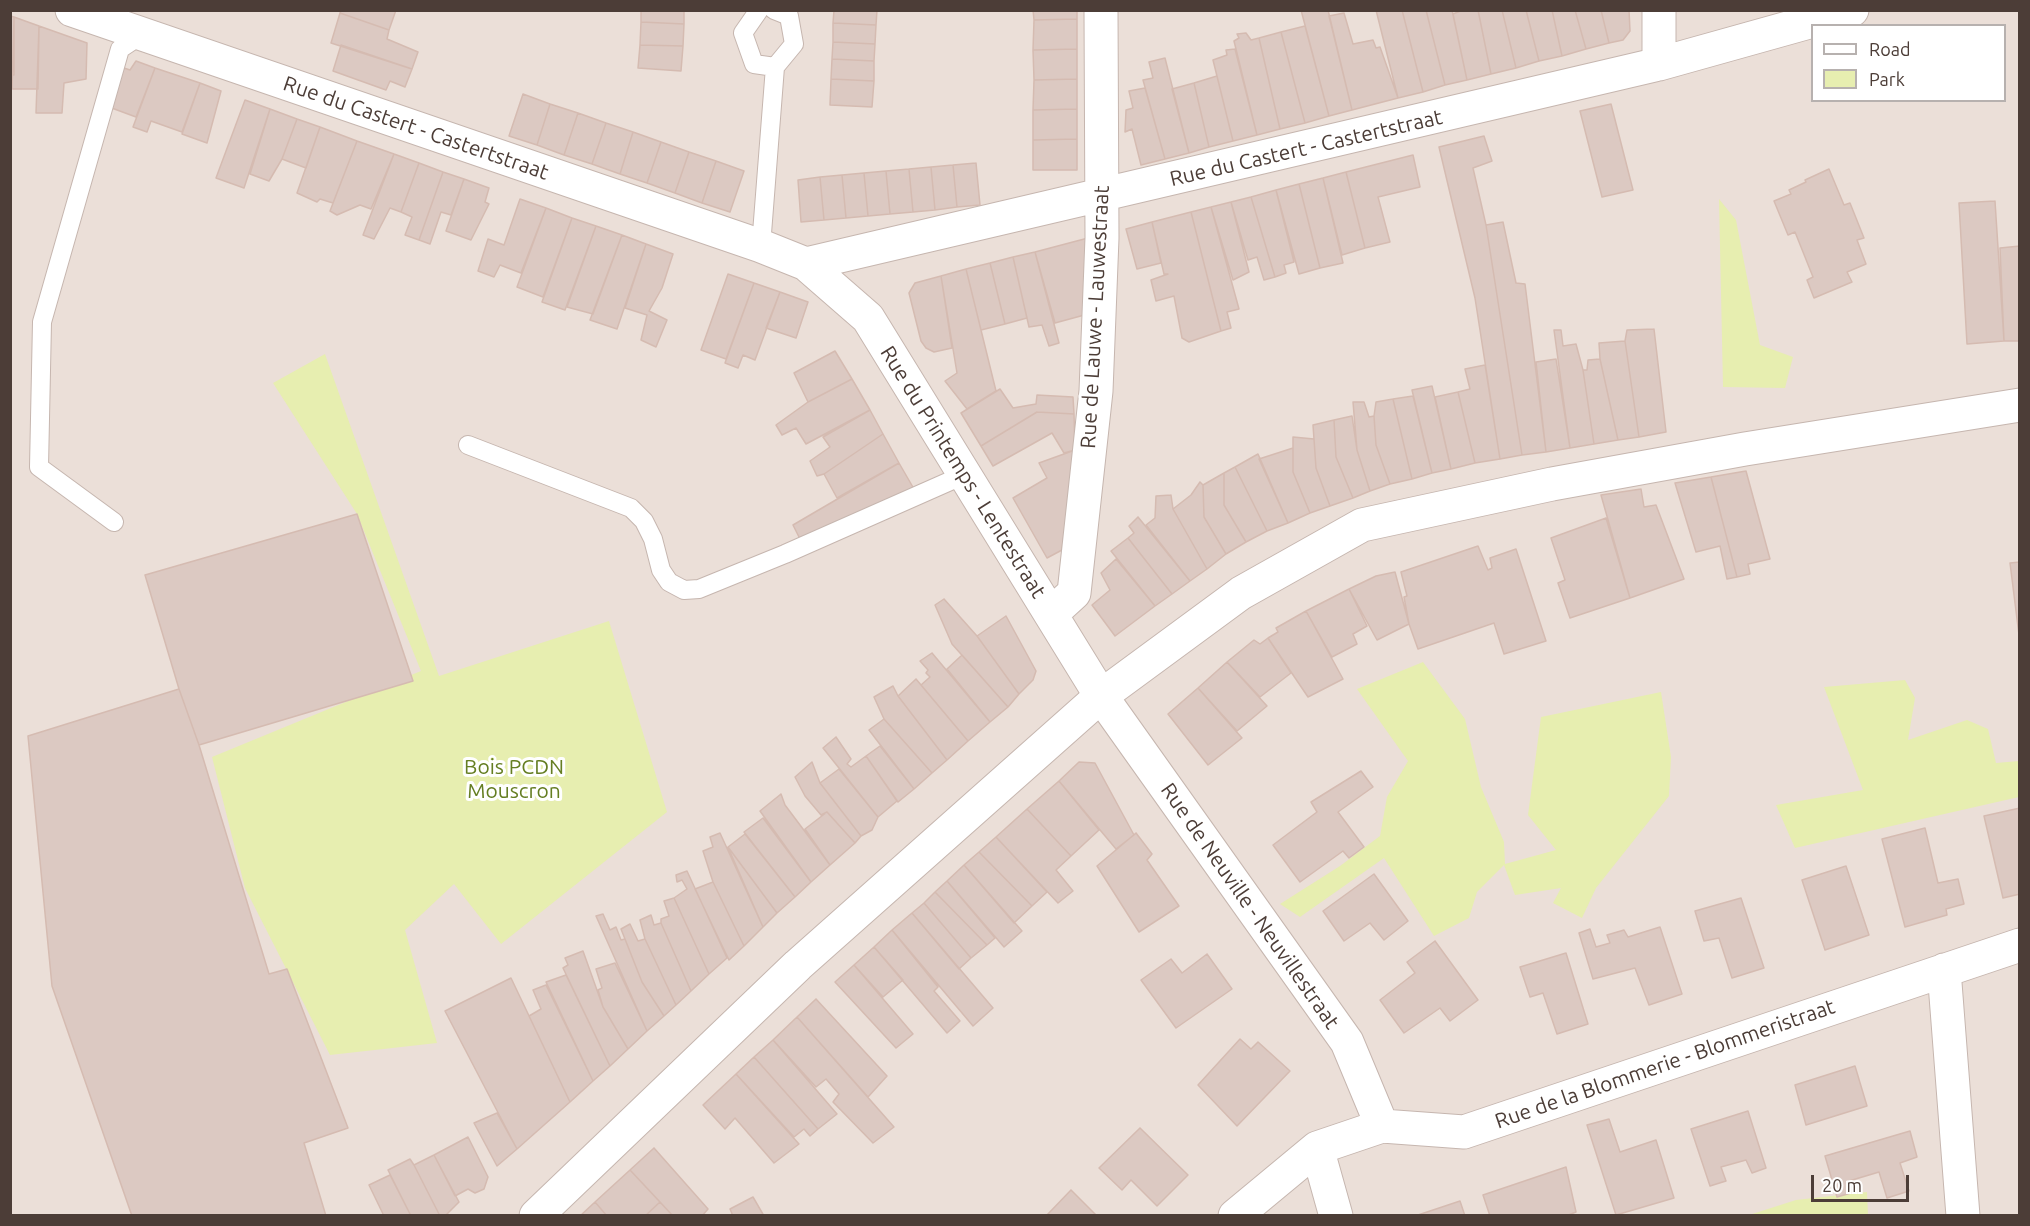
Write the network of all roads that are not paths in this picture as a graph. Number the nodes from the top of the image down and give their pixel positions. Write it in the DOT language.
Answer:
graph roads {
  1 [pos="72,10"];
  2 [pos="759,10"];
  3 [pos="774,10"];
  4 [pos="1101,10"];
  5 [pos="1659,10"];
  6 [pos="1852,10"];
  7 [pos="146,22"];
  8 [pos="1659,64"];
  9 [pos="775,67"];
  10 [pos="1102,196"];
  11 [pos="760,246"];
  12 [pos="806,264"];
  13 [pos="2019,405"];
  14 [pos="468,445"];
  15 [pos="966,474"];
  16 [pos="114,522"];
  17 [pos="1051,614"];
  18 [pos="1101,696"];
  19 [pos="2019,945"];
  20 [pos="1944,970"];
  21 [pos="1382,1126"];
  22 [pos="1317,1148"];
  23 [pos="536,1215"];
  24 [pos="1235,1215"];
  25 [pos="1336,1215"];
  26 [pos="1963,1215"];
  1 -- 7 [label="street, Rue du Castert - Castertstraat"];
  2 -- 9 [label="lane"];
  3 -- 9 [label="lane"];
  4 -- 10 [label="street, Rue de Lauwe - Lauwestraat"];
  5 -- 8 [label="street"];
  6 -- 8 [label="street, Rue du Castert - Castertstraat"];
  7 -- 11 [label="street, Rue du Castert - Castertstraat"];
  7 -- 16 [label="lane"];
  8 -- 10 [label="street, Rue du Castert - Castertstraat"];
  9 -- 11 [label="lane"];
  10 -- 12 [label="street, Rue du Castert - Castertstraat"];
  10 -- 17 [label="street, Rue de Lauwe - Lauwestraat"];
  11 -- 12 [label="street, Rue du Castert - Castertstraat"];
  12 -- 15 [label="street, Rue du Printemps - Lentestraat"];
  13 -- 18 [label="street"];
  14 -- 15 [label="lane"];
  15 -- 17 [label="street, Rue du Printemps - Lentestraat"];
  17 -- 18 [label="street, Rue du Printemps - Lentestraat"];
  18 -- 21 [label="street, Rue de Neuville - Neuvillestraat"];
  18 -- 23 [label="street"];
  19 -- 20 [label="street, Rue de la Blommerie - Blommeristraat"];
  20 -- 21 [label="street, Rue de la Blommerie - Blommeristraat"];
  20 -- 26 [label="street"];
  21 -- 22 [label="street"];
  22 -- 24 [label="street"];
  22 -- 25 [label="street"];
}
